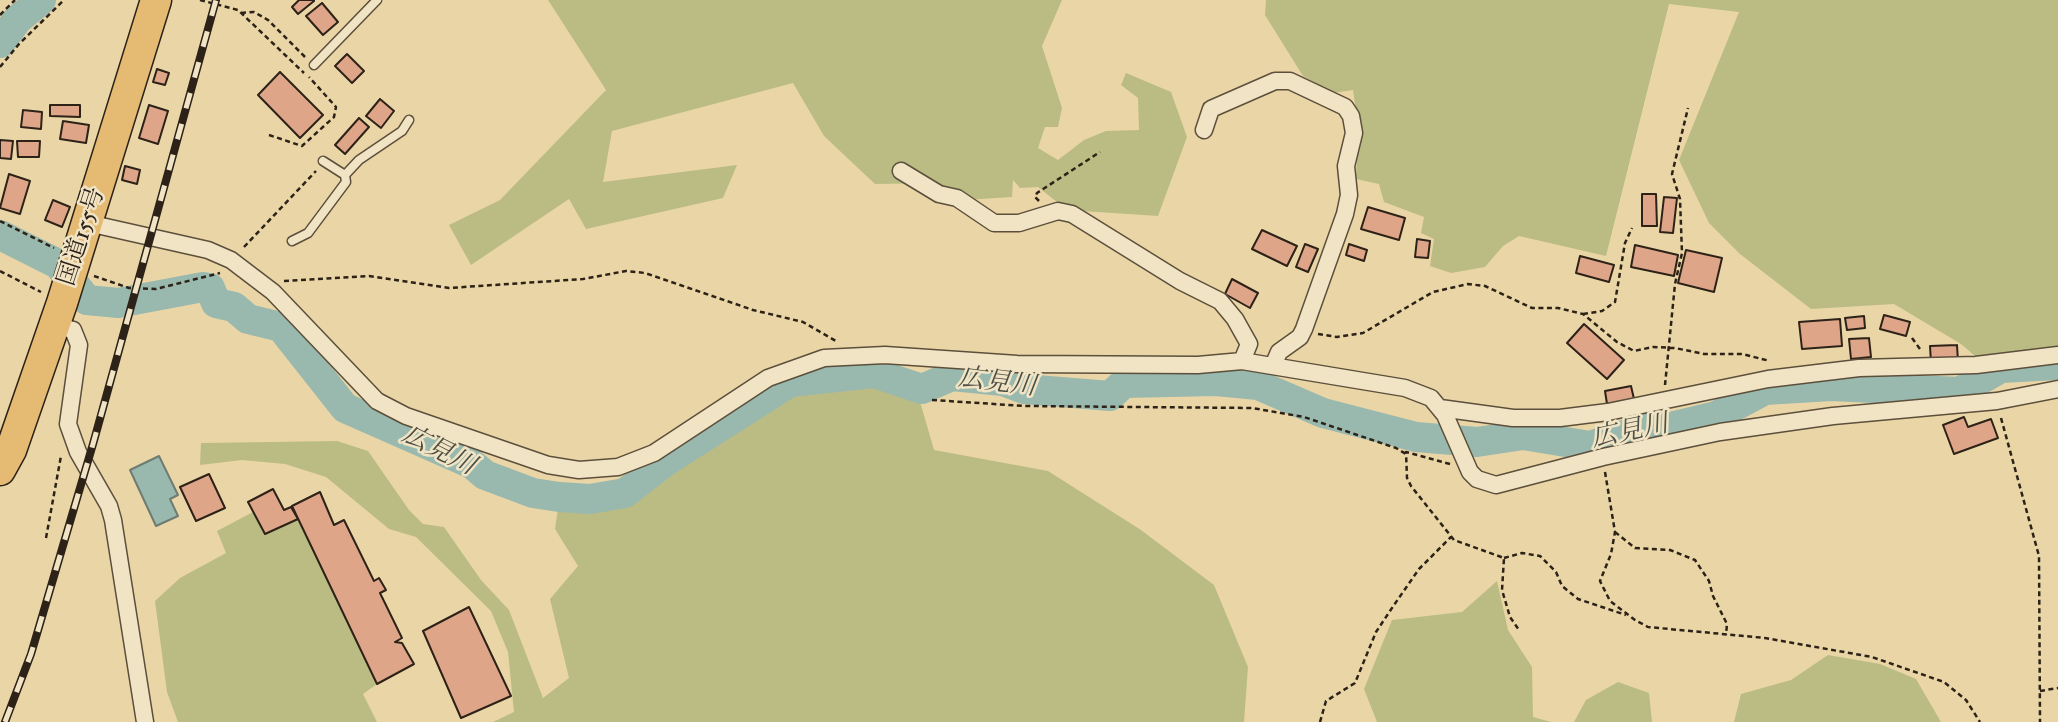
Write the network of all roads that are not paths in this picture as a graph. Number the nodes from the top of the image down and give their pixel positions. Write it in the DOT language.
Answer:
graph roads {
  1 [pos="156,0"];
  2 [pos="377,0"];
  3 [pos="314,65"];
  4 [pos="409,120"];
  5 [pos="1204,130"];
  6 [pos="323,161"];
  7 [pos="901,171"];
  8 [pos="345,175"];
  9 [pos="88,223"];
  10 [pos="292,241"];
  11 [pos="59,309"];
  12 [pos="2058,355"];
  13 [pos="1242,361"];
  14 [pos="1273,366"];
  15 [pos="2058,388"];
  16 [pos="1442,411"];
  17 [pos="0,470"];
  18 [pos="145,722"];
  1 -- 9 [label="highway, 国道155号"];
  2 -- 3 [label="lane"];
  4 -- 8 [label="lane"];
  5 -- 14 [label="street"];
  6 -- 8 [label="lane"];
  7 -- 13 [label="street"];
  8 -- 10 [label="lane"];
  9 -- 11 [label="highway, 国道155号"];
  9 -- 13 [label="street"];
  11 -- 17 [label="highway, 国道155号"];
  11 -- 18 [label="street"];
  12 -- 16 [label="street"];
  13 -- 14 [label="street"];
  14 -- 16 [label="street"];
  15 -- 16 [label="street"];
}
